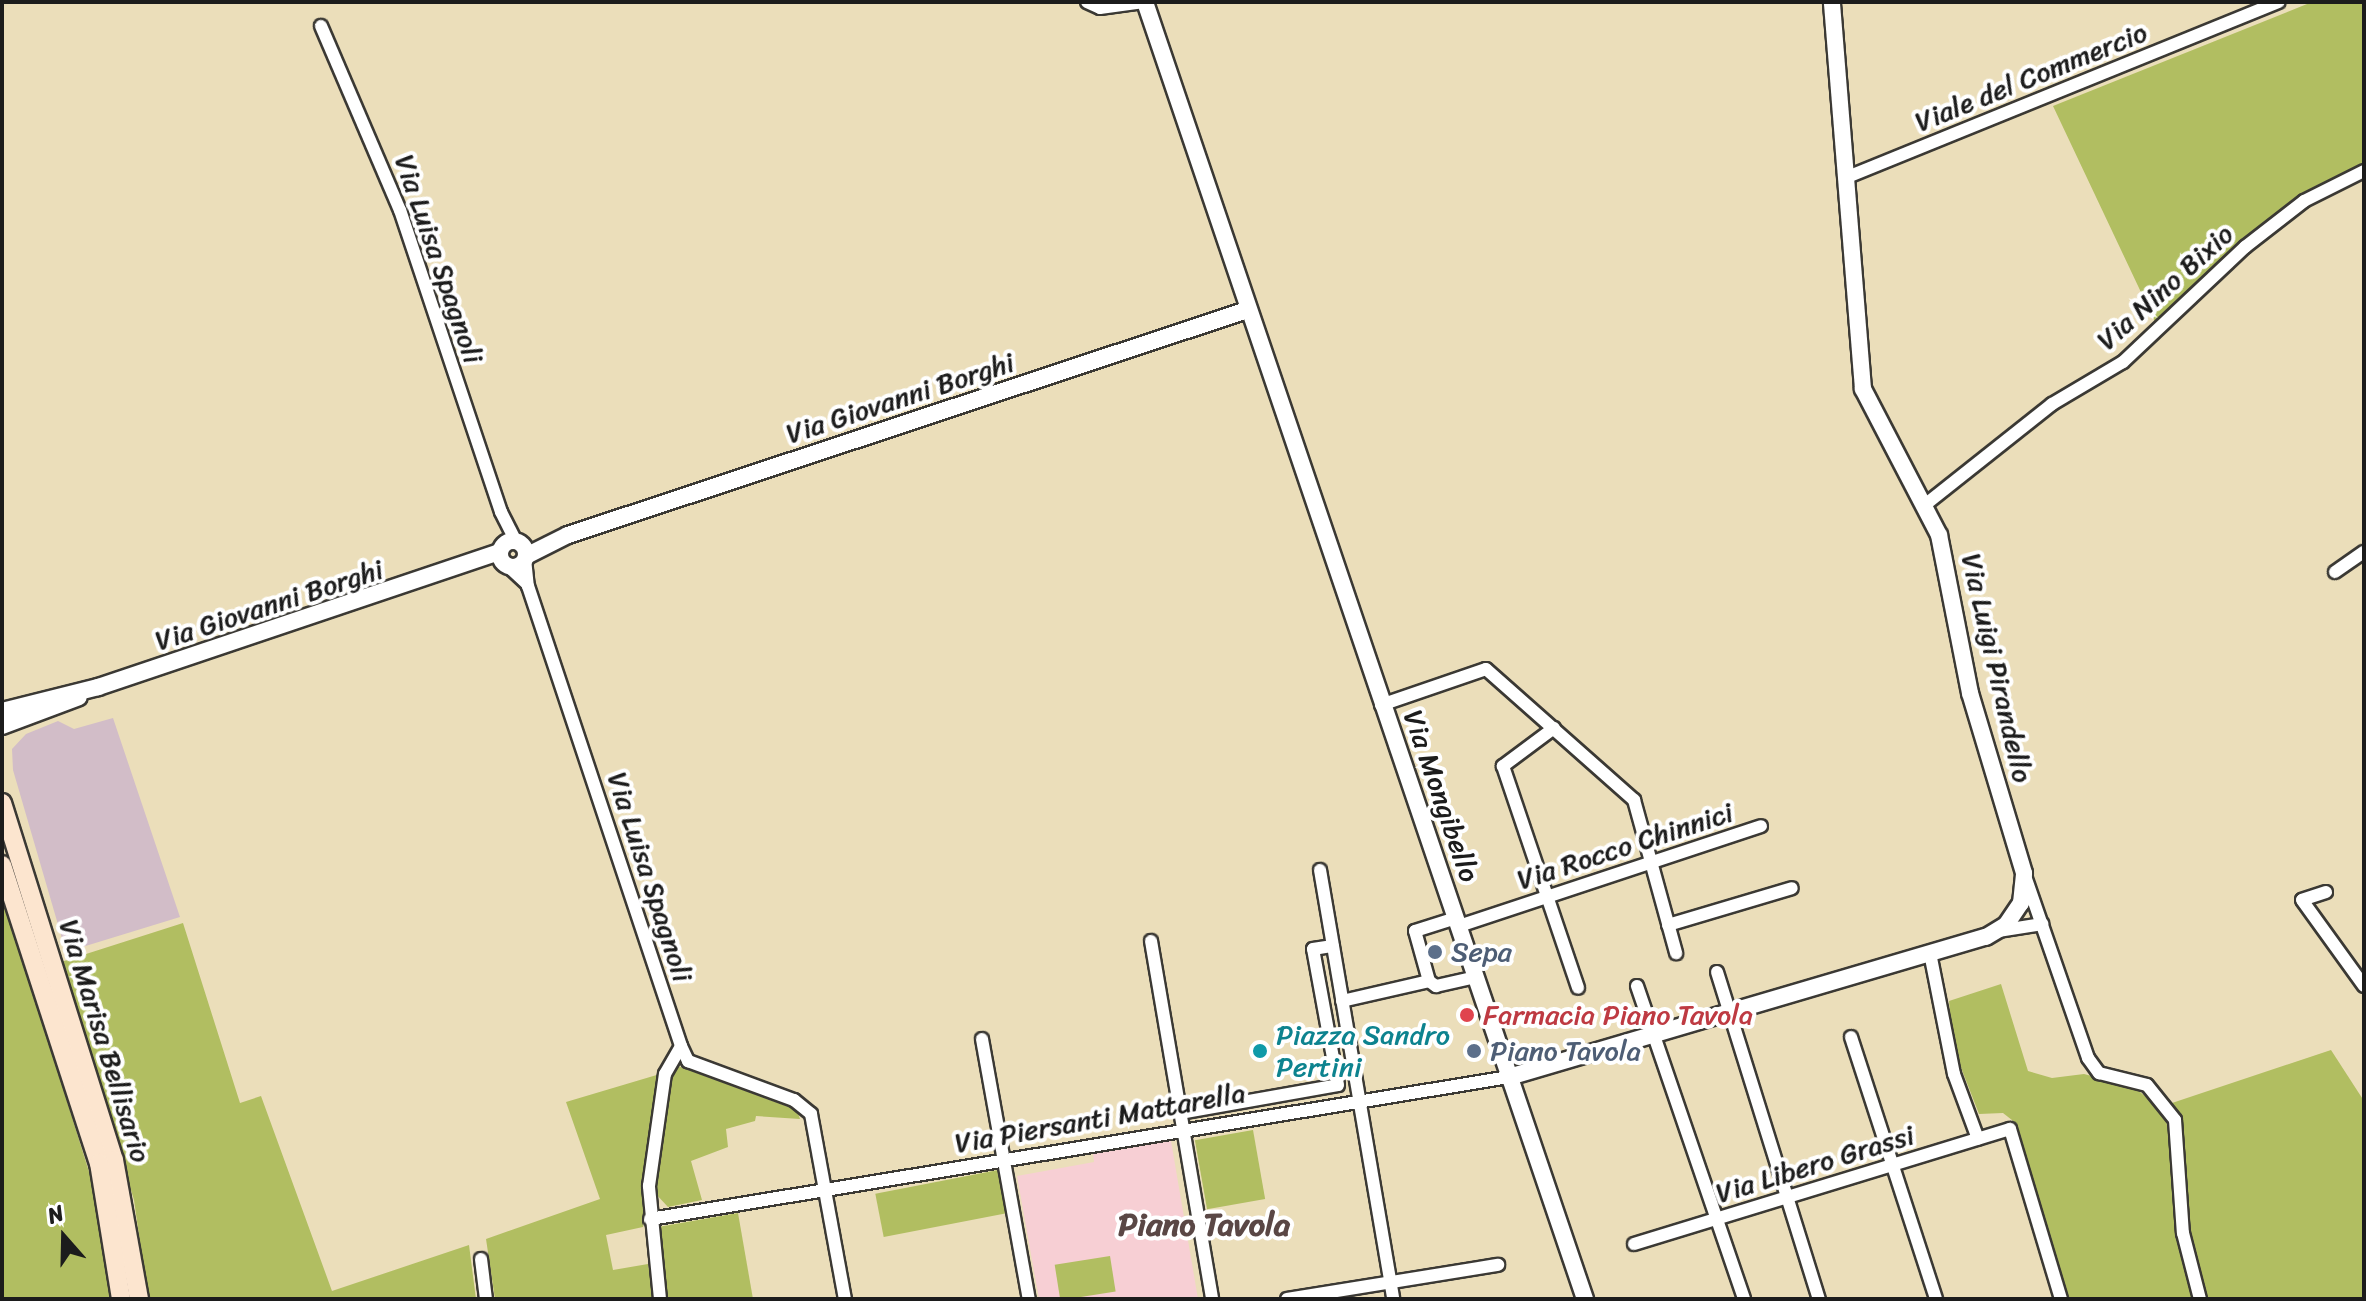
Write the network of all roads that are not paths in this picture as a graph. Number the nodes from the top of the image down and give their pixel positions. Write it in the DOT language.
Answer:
graph roads {
  1 [pos="1087,2"];
  2 [pos="1145,2"];
  3 [pos="1832,2"];
  4 [pos="2279,2"];
  5 [pos="321,26"];
  6 [pos="2364,171"];
  7 [pos="1845,178"];
  8 [pos="1247,310"];
  9 [pos="1926,504"];
  10 [pos="2364,552"];
  11 [pos="513,553"];
  12 [pos="2335,572"];
  13 [pos="1381,705"];
  14 [pos="6,715"];
  15 [pos="1554,728"];
  16 [pos="2,741"];
  17 [pos="2,803"];
  18 [pos="1761,826"];
  19 [pos="1652,863"];
  20 [pos="2,865"];
  21 [pos="1320,870"];
  22 [pos="2024,873"];
  23 [pos="1792,888"];
  24 [pos="2326,892"];
  25 [pos="1548,898"];
  26 [pos="1458,922"];
  27 [pos="2042,924"];
  28 [pos="1668,925"];
  29 [pos="1998,931"];
  30 [pos="1151,941"];
  31 [pos="1333,946"];
  32 [pos="1676,953"];
  33 [pos="1930,953"];
  34 [pos="1717,972"];
  35 [pos="1476,977"];
  36 [pos="1429,981"];
  37 [pos="1637,986"];
  38 [pos="2364,986"];
  39 [pos="1578,988"];
  40 [pos="1342,1001"];
  41 [pos="1728,1010"];
  42 [pos="1652,1033"];
  43 [pos="1851,1037"];
  44 [pos="982,1039"];
  45 [pos="681,1046"];
  46 [pos="1509,1077"];
  47 [pos="1359,1100"];
  48 [pos="1180,1113"];
  49 [pos="1183,1130"];
  50 [pos="1978,1139"];
  51 [pos="1005,1160"];
  52 [pos="1893,1165"];
  53 [pos="826,1192"];
  54 [pos="1787,1198"];
  55 [pos="650,1219"];
  56 [pos="1716,1219"];
  57 [pos="1634,1244"];
  58 [pos="481,1259"];
  59 [pos="1498,1265"];
  60 [pos="1390,1283"];
  61 [pos="121,1299"];
  62 [pos="139,1299"];
  63 [pos="486,1299"];
  64 [pos="660,1299"];
  65 [pos="845,1299"];
  66 [pos="1029,1299"];
  67 [pos="1212,1299"];
  68 [pos="1287,1299"];
  69 [pos="1393,1299"];
  70 [pos="1585,1299"];
  71 [pos="1744,1299"];
  72 [pos="1819,1299"];
  73 [pos="1936,1299"];
  74 [pos="2061,1299"];
  75 [pos="2200,1299"];
  1 -- 2 [label="street"];
  2 -- 8 [label="street, Via Mongibello"];
  3 -- 7 [label="street, Via Luigi Pirandello"];
  4 -- 7 [label="street, Viale del Commercio"];
  5 -- 11 [label="street, Via Luisa Spagnoli"];
  6 -- 9 [label="street, Via Nino Bixio"];
  7 -- 9 [label="street, Via Luigi Pirandello"];
  8 -- 11 [label="street, Via Giovanni Borghi"];
  8 -- 13 [label="street, Via Mongibello"];
  9 -- 22 [label="street, Via Luigi Pirandello"];
  10 -- 12 [label="street"];
  11 -- 14 [label="street, Via Giovanni Borghi"];
  11 -- 45 [label="street, Via Luisa Spagnoli"];
  13 -- 15 [label="street"];
  13 -- 26 [label="street, Via Mongibello"];
  14 -- 16 [label="street"];
  15 -- 19 [label="street"];
  15 -- 25 [label="street"];
  17 -- 62 [label="main road, Via Marisa Bellisario"];
  18 -- 19 [label="street, Via Rocco Chinnici"];
  19 -- 25 [label="street, Via Rocco Chinnici"];
  19 -- 28 [label="street"];
  20 -- 61 [label="main road, Via Marisa Bellisario"];
  21 -- 31 [label="street"];
  22 -- 27 [label="street, Via Luigi Pirandello"];
  22 -- 29 [label="street"];
  23 -- 28 [label="street"];
  24 -- 38 [label="street"];
  25 -- 26 [label="street, Via Rocco Chinnici"];
  25 -- 39 [label="street"];
  26 -- 35 [label="street, Via Mongibello"];
  26 -- 36 [label="street, Via Rocco Chinnici"];
  27 -- 29 [label="street"];
  27 -- 75 [label="street, Via Luigi Pirandello"];
  28 -- 32 [label="street"];
  29 -- 33 [label="street, Via Piersanti Mattarella"];
  30 -- 48 [label="street"];
  31 -- 40 [label="street"];
  31 -- 48 [label="street"];
  33 -- 41 [label="street, Via Piersanti Mattarella"];
  33 -- 50 [label="street"];
  34 -- 41 [label="street"];
  35 -- 36 [label="street"];
  35 -- 46 [label="street, Via Mongibello"];
  36 -- 40 [label="street"];
  37 -- 42 [label="street"];
  40 -- 47 [label="street"];
  41 -- 42 [label="street, Via Piersanti Mattarella"];
  41 -- 54 [label="street"];
  42 -- 46 [label="street, Via Piersanti Mattarella"];
  42 -- 56 [label="street"];
  43 -- 52 [label="street"];
  44 -- 51 [label="street"];
  45 -- 53 [label="street"];
  45 -- 55 [label="street"];
  46 -- 47 [label="street, Via Piersanti Mattarella"];
  46 -- 70 [label="street, Via Mongibello"];
  47 -- 49 [label="street, Via Piersanti Mattarella"];
  47 -- 60 [label="street"];
  48 -- 49 [label="street"];
  49 -- 51 [label="street, Via Piersanti Mattarella"];
  49 -- 67 [label="street"];
  50 -- 52 [label="street, Via Libero Grassi"];
  50 -- 74 [label="street, Via Libero Grassi"];
  51 -- 53 [label="street, Via Piersanti Mattarella"];
  51 -- 66 [label="street"];
  52 -- 54 [label="street, Via Libero Grassi"];
  52 -- 73 [label="street"];
  53 -- 55 [label="street, Via Piersanti Mattarella"];
  53 -- 65 [label="street"];
  54 -- 56 [label="street, Via Libero Grassi"];
  54 -- 72 [label="street"];
  55 -- 64 [label="street"];
  56 -- 57 [label="street, Via Libero Grassi"];
  56 -- 71 [label="street"];
  58 -- 63 [label="street"];
  59 -- 60 [label="street"];
  60 -- 68 [label="street"];
  60 -- 69 [label="street"];
}
